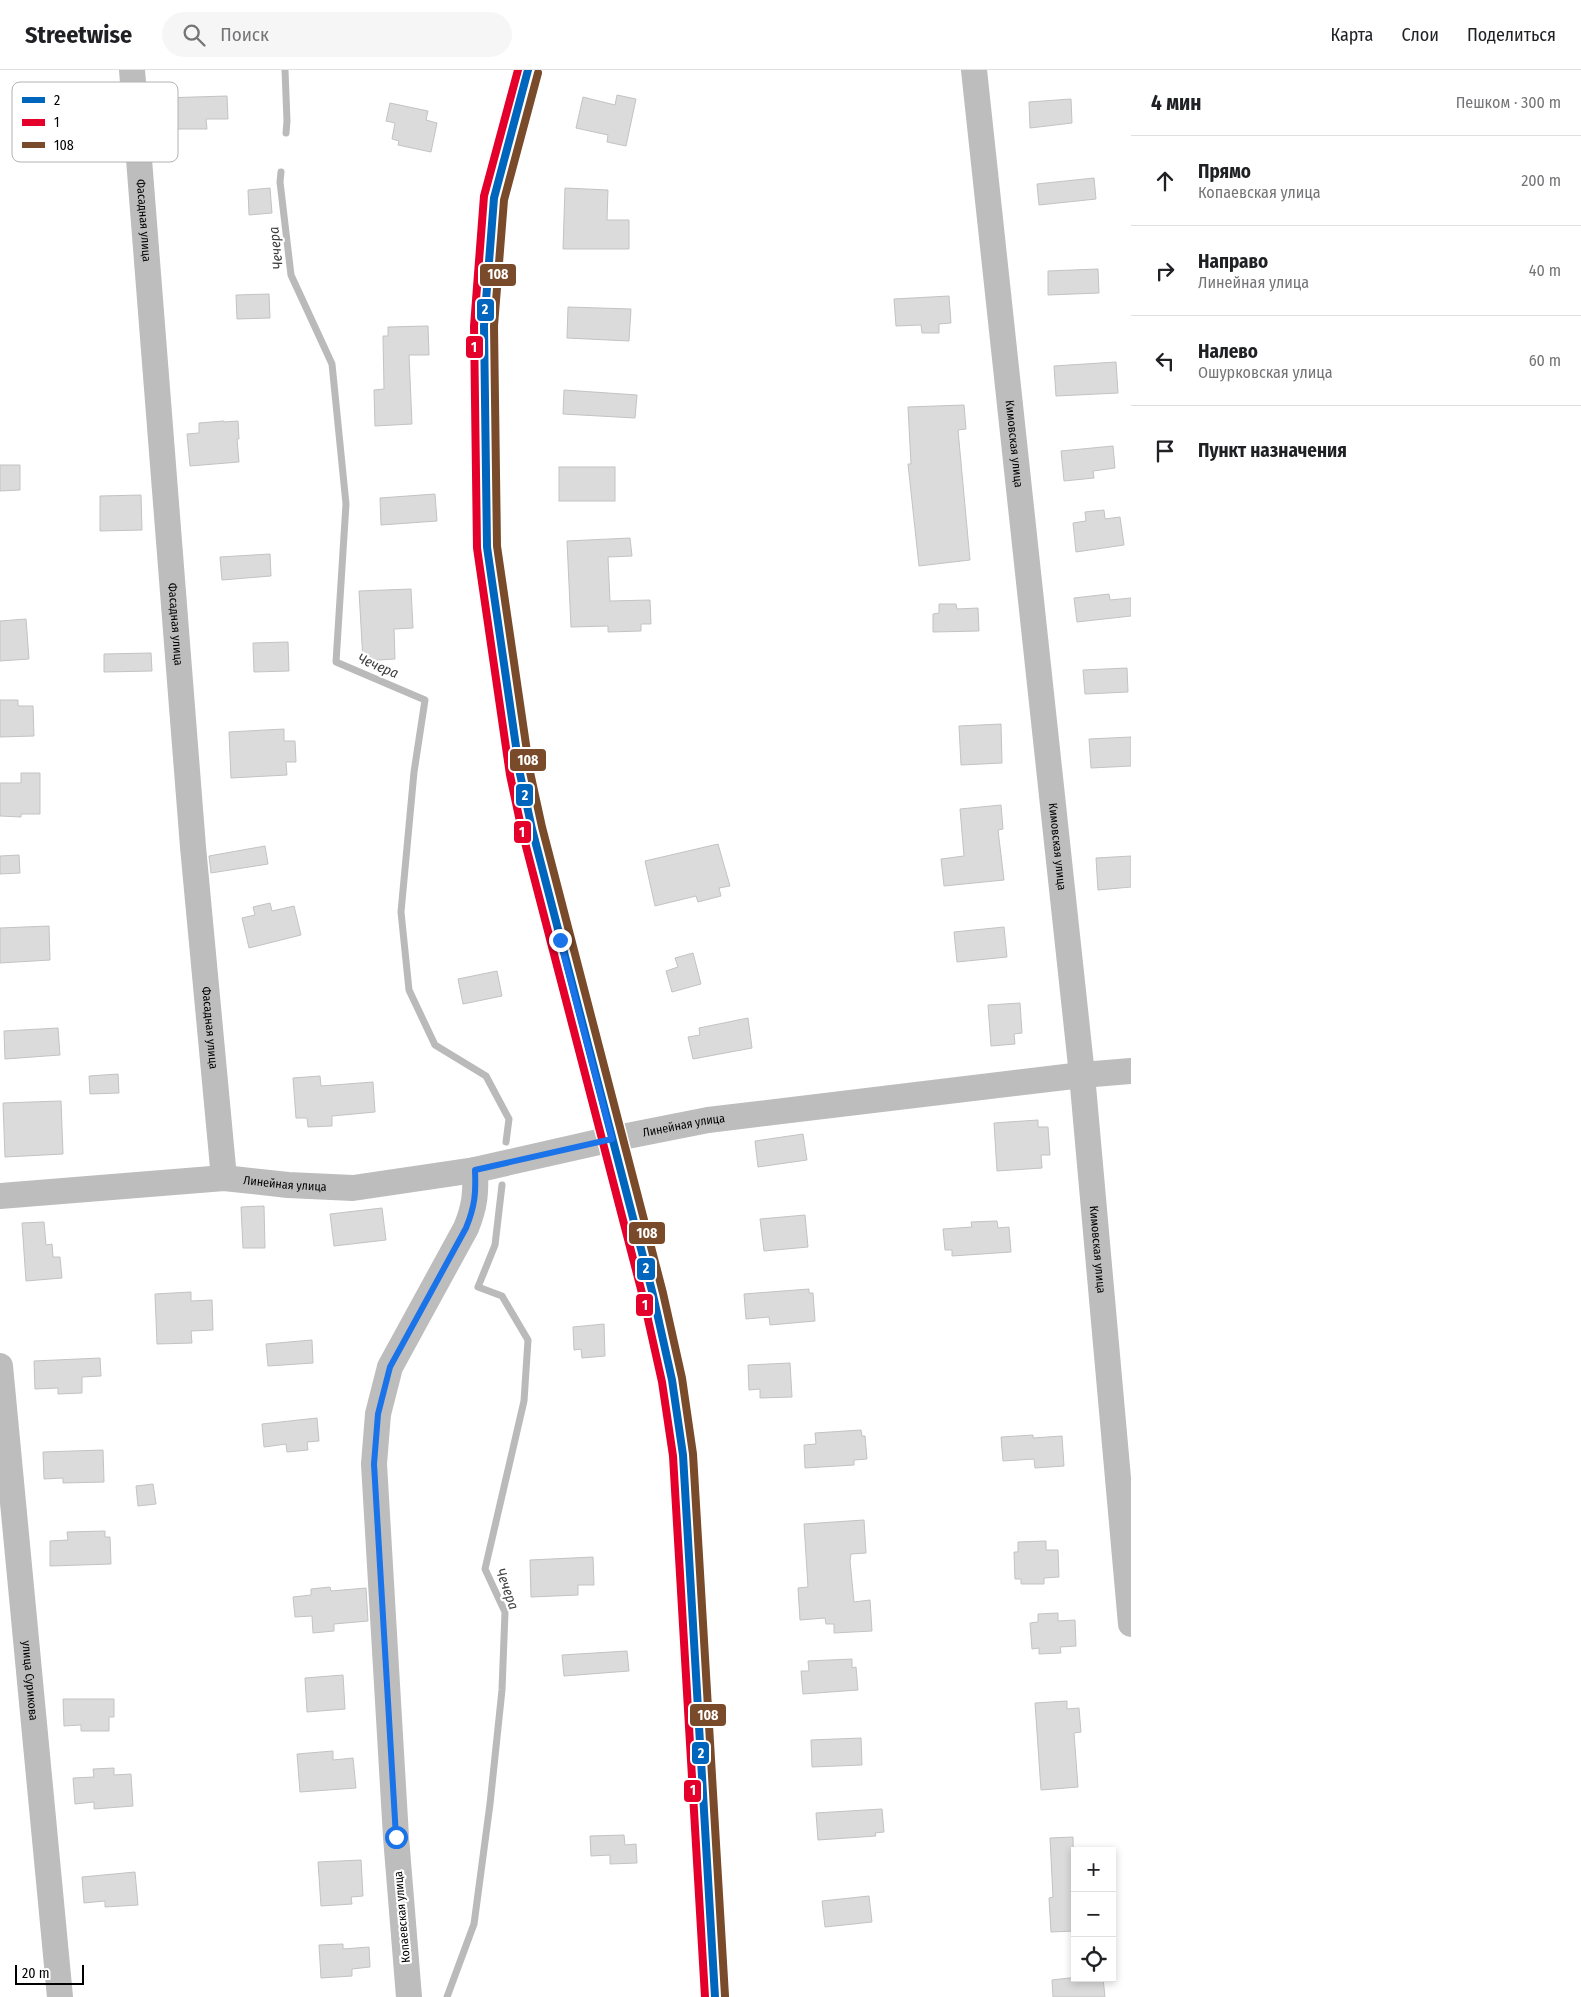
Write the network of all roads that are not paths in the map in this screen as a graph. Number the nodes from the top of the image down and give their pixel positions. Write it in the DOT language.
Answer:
graph roads {
  1 [pos="528,70"];
  2 [pos="974,70"];
  3 [pos="139,162"];
  4 [pos="1131,1071"];
  5 [pos="1082,1075"];
  6 [pos="612,1139"];
  7 [pos="475,1170"];
  8 [pos="224,1178"];
  9 [pos="0,1196"];
  10 [pos="0,1366"];
  11 [pos="1131,1624"];
  12 [pos="60,1997"];
  13 [pos="409,1997"];
  14 [pos="715,1997"];
  1 -- 6 [label="street"];
  2 -- 5 [label="street, Кимовская улица"];
  3 -- 8 [label="street, Фасадная улица"];
  4 -- 5 [label="street, Линейная улица"];
  5 -- 6 [label="street, Линейная улица"];
  5 -- 11 [label="street, Кимовская улица"];
  6 -- 7 [label="street, Линейная улица"];
  6 -- 14 [label="street"];
  7 -- 8 [label="street, Линейная улица"];
  7 -- 13 [label="street, Копаевская улица"];
  8 -- 9 [label="street, Линейная улица"];
  10 -- 12 [label="street, улица Сурикова"];
}
